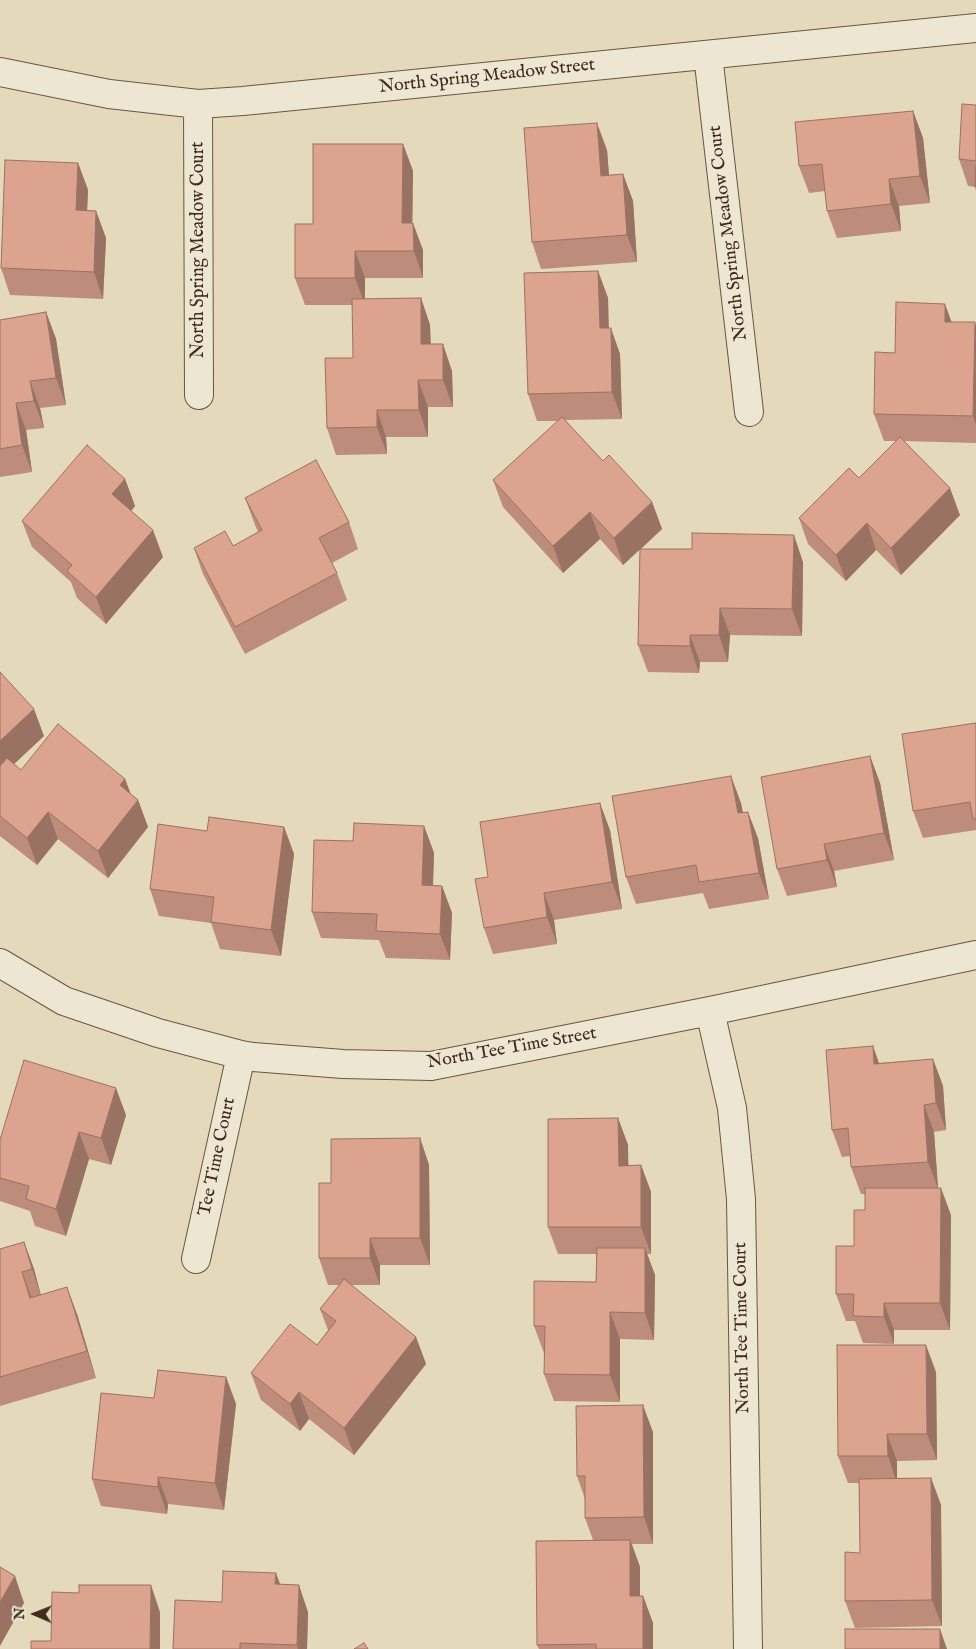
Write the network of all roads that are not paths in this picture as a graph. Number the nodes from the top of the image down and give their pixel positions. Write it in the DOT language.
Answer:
graph roads {
  1 [pos="976,28"];
  2 [pos="708,55"];
  3 [pos="0,72"];
  4 [pos="198,104"];
  5 [pos="199,395"];
  6 [pos="749,412"];
  7 [pos="976,955"];
  8 [pos="0,963"];
  9 [pos="710,1011"];
  10 [pos="241,1055"];
  11 [pos="196,1259"];
  12 [pos="748,1649"];
  1 -- 2 [label="street, North Spring Meadow Street"];
  2 -- 4 [label="street, North Spring Meadow Street"];
  2 -- 6 [label="street, North Spring Meadow Court"];
  3 -- 4 [label="street, North Spring Meadow Street"];
  4 -- 5 [label="street, North Spring Meadow Court"];
  7 -- 9 [label="street, North Tee Time Street"];
  8 -- 10 [label="street, North Tee Time Street"];
  9 -- 10 [label="street, North Tee Time Street"];
  9 -- 12 [label="street, North Tee Time Court"];
  10 -- 11 [label="street, Tee Time Court"];
}
